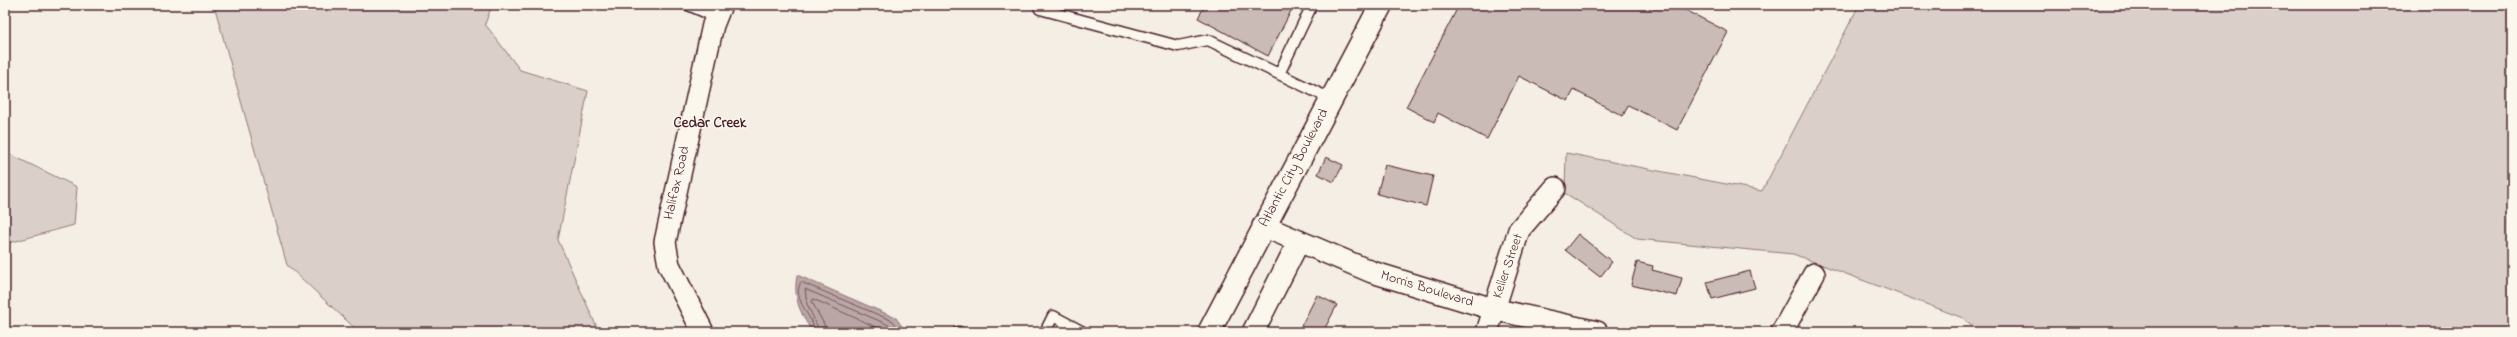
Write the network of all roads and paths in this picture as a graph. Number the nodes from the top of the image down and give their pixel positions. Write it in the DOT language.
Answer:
graph roads {
  1 [pos="688,5"];
  2 [pos="1038,5"];
  3 [pos="1312,5"];
  4 [pos="1381,5"];
  5 [pos="718,11"];
  6 [pos="1279,74"];
  7 [pos="1331,99"];
  8 [pos="1555,188"];
  9 [pos="1263,226"];
  10 [pos="1298,241"];
  11 [pos="1814,274"];
  12 [pos="1493,309"];
  13 [pos="703,332"];
  14 [pos="1045,332"];
  15 [pos="1083,332"];
  16 [pos="1208,332"];
  17 [pos="1253,332"];
  18 [pos="1487,332"];
  19 [pos="1597,332"];
  20 [pos="1782,332"];
  1 -- 5 [label="lane"];
  2 -- 6 [label="lane"];
  3 -- 6 [label="lane"];
  4 -- 7 [label="highway, Atlantic City Boulevard"];
  5 -- 13 [label="street, Halifax Road"];
  6 -- 7 [label="lane"];
  7 -- 9 [label="highway, Atlantic City Boulevard"];
  8 -- 12 [label="street, Keller Street"];
  9 -- 10 [label="street, Morris Boulevard"];
  9 -- 16 [label="highway, Atlantic City Boulevard"];
  10 -- 12 [label="street, Morris Boulevard"];
  10 -- 17 [label="street"];
  11 -- 20 [label="street"];
  12 -- 18 [label="street, Keller Street"];
  12 -- 19 [label="street, Morris Boulevard"];
  14 -- 15 [label="lane"];
}
